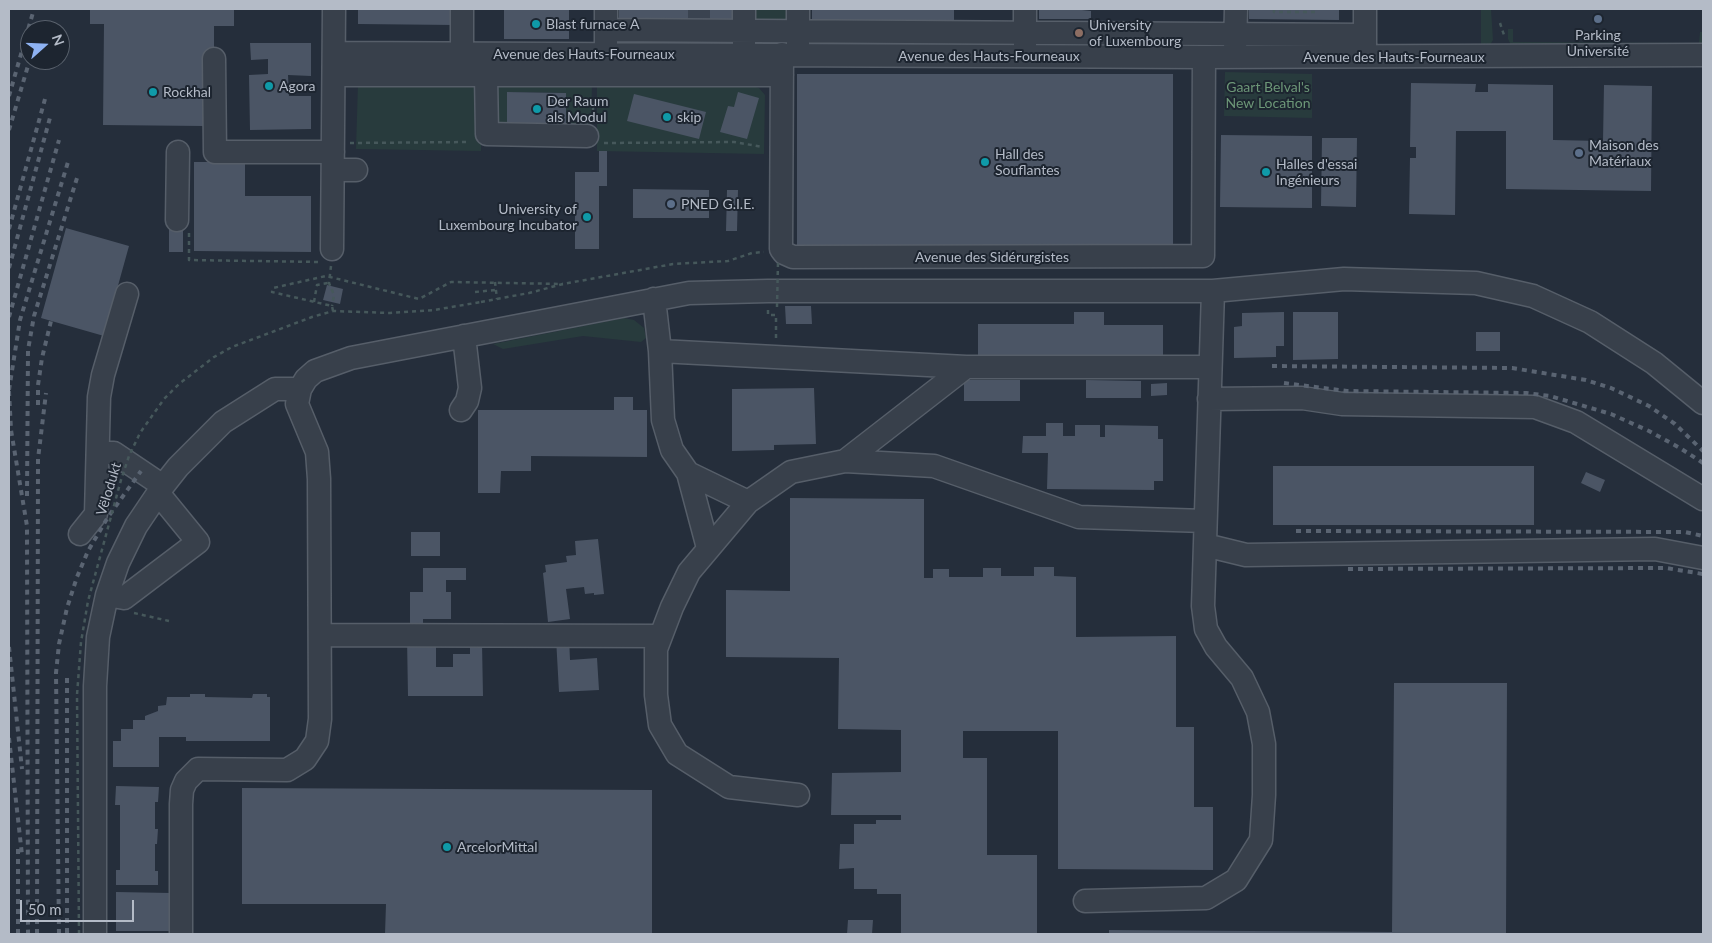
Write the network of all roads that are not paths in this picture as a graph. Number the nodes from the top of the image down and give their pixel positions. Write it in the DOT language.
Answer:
graph roads {
  1 [pos="334,9"];
  2 [pos="462,9"];
  3 [pos="798,9"];
  4 [pos="1025,9"];
  5 [pos="1236,9"];
  6 [pos="1365,9"];
  7 [pos="606,19"];
  8 [pos="744,20"];
  9 [pos="798,31"];
  10 [pos="1025,33"];
  11 [pos="1235,46"];
  12 [pos="1365,46"];
  13 [pos="462,53"];
  14 [pos="606,54"];
  15 [pos="744,54"];
  16 [pos="1703,55"];
  17 [pos="1025,56"];
  18 [pos="1204,57"];
  19 [pos="214,59"];
  20 [pos="787,61"];
  21 [pos="334,64"];
  22 [pos="486,75"];
  23 [pos="594,133"];
  24 [pos="178,152"];
  25 [pos="333,155"];
  26 [pos="356,170"];
  27 [pos="183,225"];
  28 [pos="328,258"];
  29 [pos="1213,291"];
  30 [pos="127,294"];
  31 [pos="654,299"];
  32 [pos="464,336"];
  33 [pos="660,351"];
  34 [pos="966,367"];
  35 [pos="1210,367"];
  36 [pos="300,389"];
  37 [pos="1209,398"];
  38 [pos="1703,403"];
  39 [pos="461,410"];
  40 [pos="98,453"];
  41 [pos="845,461"];
  42 [pos="688,473"];
  43 [pos="160,489"];
  44 [pos="1703,499"];
  45 [pos="748,502"];
  46 [pos="1205,521"];
  47 [pos="80,534"];
  48 [pos="1204,545"];
  49 [pos="708,548"];
  50 [pos="1703,558"];
  51 [pos="107,595"];
  52 [pos="320,635"];
  53 [pos="661,636"];
  54 [pos="798,795"];
  55 [pos="1085,901"];
  56 [pos="95,934"];
  57 [pos="181,934"];
  1 -- 21 [label="street"];
  2 -- 13 [label="street"];
  3 -- 9 [label="street"];
  4 -- 10 [label="street"];
  5 -- 11 [label="street"];
  6 -- 12 [label="street"];
  7 -- 8 [label="street, Avenue des Hauts-Fourneaux"];
  7 -- 14 [label="street"];
  8 -- 9 [label="street, Avenue des Hauts-Fourneaux"];
  8 -- 15 [label="street"];
  9 -- 10 [label="street, Avenue des Hauts-Fourneaux"];
  9 -- 20 [label="street"];
  10 -- 11 [label="street, Avenue des Hauts-Fourneaux"];
  10 -- 17 [label="street"];
  11 -- 12 [label="street, Avenue des Hauts-Fourneaux"];
  11 -- 18 [label="street, Avenue des Hauts-Fourneaux"];
  12 -- 16 [label="street, Avenue des Hauts-Fourneaux"];
  13 -- 14 [label="street, Avenue des Hauts-Fourneaux"];
  13 -- 21 [label="street, Avenue des Hauts-Fourneaux"];
  14 -- 15 [label="street, Avenue des Hauts-Fourneaux"];
  15 -- 20 [label="street, Avenue des Hauts-Fourneaux"];
  17 -- 18 [label="street, Avenue des Hauts-Fourneaux"];
  17 -- 20 [label="street, Avenue des Hauts-Fourneaux"];
  18 -- 20 [label="street, Avenue des Sidérurgistes"];
  19 -- 25 [label="street"];
  20 -- 22 [label="street, Avenue des Hauts-Fourneaux"];
  21 -- 22 [label="street, Avenue des Hauts-Fourneaux"];
  21 -- 25 [label="street"];
  22 -- 23 [label="street"];
  24 -- 27 [label="street"];
  25 -- 26 [label="street"];
  25 -- 28 [label="street"];
  29 -- 31 [label="street"];
  29 -- 35 [label="street"];
  29 -- 38 [label="street"];
  30 -- 40 [label="street"];
  31 -- 32 [label="street"];
  31 -- 33 [label="street"];
  32 -- 36 [label="street"];
  32 -- 39 [label="street"];
  33 -- 34 [label="street"];
  33 -- 42 [label="street"];
  34 -- 35 [label="street"];
  34 -- 41 [label="street"];
  35 -- 37 [label="street"];
  36 -- 43 [label="street"];
  36 -- 52 [label="street"];
  37 -- 44 [label="street"];
  37 -- 46 [label="street"];
  40 -- 43 [label="street"];
  40 -- 47 [label="street"];
  41 -- 45 [label="street"];
  41 -- 46 [label="street"];
  42 -- 45 [label="street"];
  42 -- 49 [label="street"];
  43 -- 51 [label="street"];
  43 -- 51 [label="street"];
  45 -- 49 [label="street"];
  46 -- 48 [label="street"];
  48 -- 50 [label="street"];
  48 -- 55 [label="street"];
  49 -- 53 [label="street"];
  51 -- 56 [label="street"];
  52 -- 53 [label="street"];
  52 -- 57 [label="street"];
  53 -- 54 [label="street"];
}
